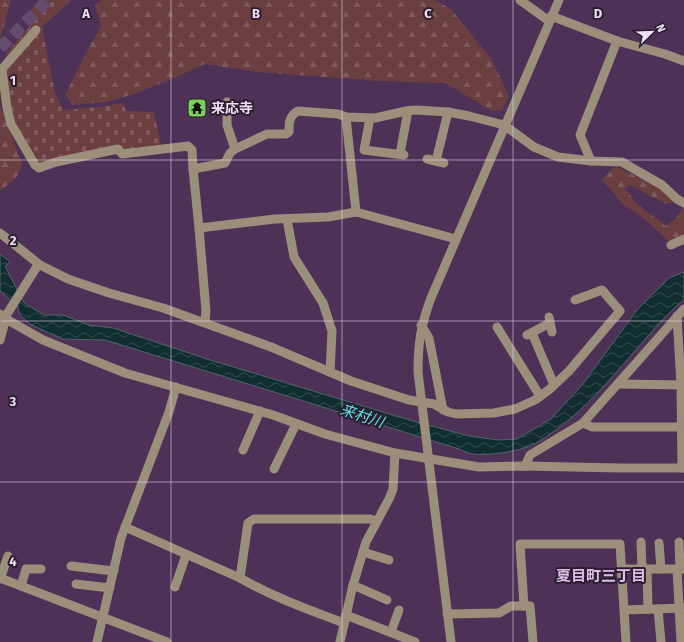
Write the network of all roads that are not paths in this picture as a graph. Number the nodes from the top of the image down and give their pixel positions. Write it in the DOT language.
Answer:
graph roads {
  1 [pos="520,0"];
  2 [pos="559,0"];
  3 [pos="550,19"];
  4 [pos="36,30"];
  5 [pos="617,41"];
  6 [pos="684,61"];
  7 [pos="227,102"];
  8 [pos="408,111"];
  9 [pos="448,112"];
  10 [pos="346,117"];
  11 [pos="370,118"];
  12 [pos="504,125"];
  13 [pos="235,148"];
  14 [pos="435,161"];
  15 [pos="591,161"];
  16 [pos="194,169"];
  17 [pos="684,203"];
  18 [pos="356,212"];
  19 [pos="287,219"];
  20 [pos="199,228"];
  21 [pos="0,233"];
  22 [pos="456,239"];
  23 [pos="684,239"];
  24 [pos="671,245"];
  25 [pos="38,267"];
  26 [pos="575,300"];
  27 [pos="681,312"];
  28 [pos="4,316"];
  29 [pos="205,322"];
  30 [pos="550,324"];
  31 [pos="422,325"];
  32 [pos="497,327"];
  33 [pos="0,340"];
  34 [pos="330,372"];
  35 [pos="619,384"];
  36 [pos="683,384"];
  37 [pos="554,385"];
  38 [pos="176,387"];
  39 [pos="540,396"];
  40 [pos="422,405"];
  41 [pos="443,410"];
  42 [pos="260,412"];
  43 [pos="583,423"];
  44 [pos="296,424"];
  45 [pos="682,427"];
  46 [pos="243,450"];
  47 [pos="395,453"];
  48 [pos="428,456"];
  49 [pos="526,466"];
  50 [pos="683,468"];
  51 [pos="274,469"];
  52 [pos="376,521"];
  53 [pos="125,527"];
  54 [pos="641,542"];
  55 [pos="678,542"];
  56 [pos="659,543"];
  57 [pos="363,552"];
  58 [pos="186,555"];
  59 [pos="8,556"];
  60 [pos="389,560"];
  61 [pos="71,566"];
  62 [pos="41,569"];
  63 [pos="622,569"];
  64 [pos="644,569"];
  65 [pos="661,569"];
  66 [pos="681,569"];
  67 [pos="114,571"];
  68 [pos="0,578"];
  69 [pos="240,578"];
  70 [pos="76,584"];
  71 [pos="353,585"];
  72 [pos="21,586"];
  73 [pos="174,587"];
  74 [pos="110,588"];
  75 [pos="387,600"];
  76 [pos="524,606"];
  77 [pos="682,608"];
  78 [pos="648,609"];
  79 [pos="658,609"];
  80 [pos="399,610"];
  81 [pos="624,610"];
  82 [pos="447,614"];
  83 [pos="102,617"];
  84 [pos="345,619"];
  85 [pos="391,632"];
  86 [pos="142,633"];
  87 [pos="97,642"];
  88 [pos="140,642"];
  89 [pos="167,642"];
  90 [pos="340,642"];
  91 [pos="415,642"];
  92 [pos="451,642"];
  93 [pos="533,642"];
  94 [pos="626,642"];
  95 [pos="661,642"];
  96 [pos="681,642"];
  1 -- 3 [label="street"];
  2 -- 3 [label="street"];
  3 -- 5 [label="street"];
  3 -- 12 [label="street"];
  4 -- 16 [label="street"];
  5 -- 6 [label="street"];
  5 -- 15 [label="street"];
  7 -- 13 [label="street"];
  8 -- 9 [label="street"];
  8 -- 11 [label="street"];
  8 -- 11 [label="street"];
  9 -- 12 [label="street"];
  9 -- 14 [label="street"];
  10 -- 11 [label="street"];
  10 -- 13 [label="street"];
  10 -- 18 [label="street"];
  12 -- 15 [label="street"];
  12 -- 22 [label="street"];
  13 -- 16 [label="street"];
  15 -- 17 [label="street"];
  16 -- 20 [label="street"];
  18 -- 19 [label="street"];
  18 -- 22 [label="street"];
  19 -- 20 [label="street"];
  19 -- 34 [label="street"];
  20 -- 29 [label="street"];
  21 -- 25 [label="street"];
  22 -- 31 [label="street"];
  23 -- 24 [label="street"];
  25 -- 28 [label="street"];
  25 -- 29 [label="street"];
  26 -- 37 [label="street"];
  27 -- 35 [label="street"];
  27 -- 36 [label="street"];
  28 -- 33 [label="street"];
  28 -- 38 [label="street"];
  29 -- 34 [label="street"];
  30 -- 37 [label="street"];
  31 -- 40 [label="street"];
  31 -- 41 [label="street"];
  32 -- 39 [label="street"];
  34 -- 40 [label="street"];
  35 -- 36 [label="street"];
  35 -- 43 [label="street"];
  36 -- 45 [label="street"];
  37 -- 39 [label="street"];
  38 -- 42 [label="street"];
  38 -- 53 [label="street"];
  39 -- 41 [label="street"];
  40 -- 41 [label="street"];
  40 -- 48 [label="street"];
  42 -- 44 [label="street"];
  42 -- 46 [label="street"];
  43 -- 45 [label="street"];
  43 -- 49 [label="street"];
  44 -- 47 [label="street"];
  44 -- 51 [label="street"];
  45 -- 50 [label="street"];
  47 -- 48 [label="street"];
  47 -- 52 [label="street"];
  48 -- 49 [label="street"];
  48 -- 82 [label="street"];
  49 -- 50 [label="street"];
  52 -- 57 [label="street"];
  52 -- 69 [label="street"];
  53 -- 58 [label="street"];
  53 -- 67 [label="street"];
  54 -- 64 [label="street"];
  55 -- 66 [label="street"];
  56 -- 65 [label="street"];
  57 -- 60 [label="street"];
  57 -- 71 [label="street"];
  58 -- 69 [label="street"];
  58 -- 73 [label="street"];
  59 -- 68 [label="street"];
  61 -- 67 [label="street"];
  62 -- 72 [label="street"];
  63 -- 64 [label="street"];
  63 -- 76 [label="street"];
  63 -- 81 [label="street"];
  64 -- 65 [label="street"];
  64 -- 78 [label="street"];
  65 -- 66 [label="street"];
  66 -- 77 [label="street"];
  67 -- 74 [label="street"];
  68 -- 72 [label="street"];
  69 -- 84 [label="street"];
  70 -- 74 [label="street"];
  71 -- 75 [label="street"];
  71 -- 84 [label="street"];
  72 -- 83 [label="street"];
  74 -- 83 [label="street"];
  76 -- 82 [label="street"];
  76 -- 93 [label="street"];
  77 -- 79 [label="street"];
  77 -- 96 [label="street"];
  78 -- 79 [label="street"];
  78 -- 81 [label="street"];
  79 -- 95 [label="street"];
  80 -- 85 [label="street"];
  81 -- 94 [label="street"];
  82 -- 92 [label="street"];
  83 -- 86 [label="street"];
  83 -- 87 [label="street"];
  84 -- 85 [label="street"];
  84 -- 90 [label="street"];
  85 -- 91 [label="street"];
  86 -- 88 [label="street"];
  86 -- 89 [label="street"];
}
